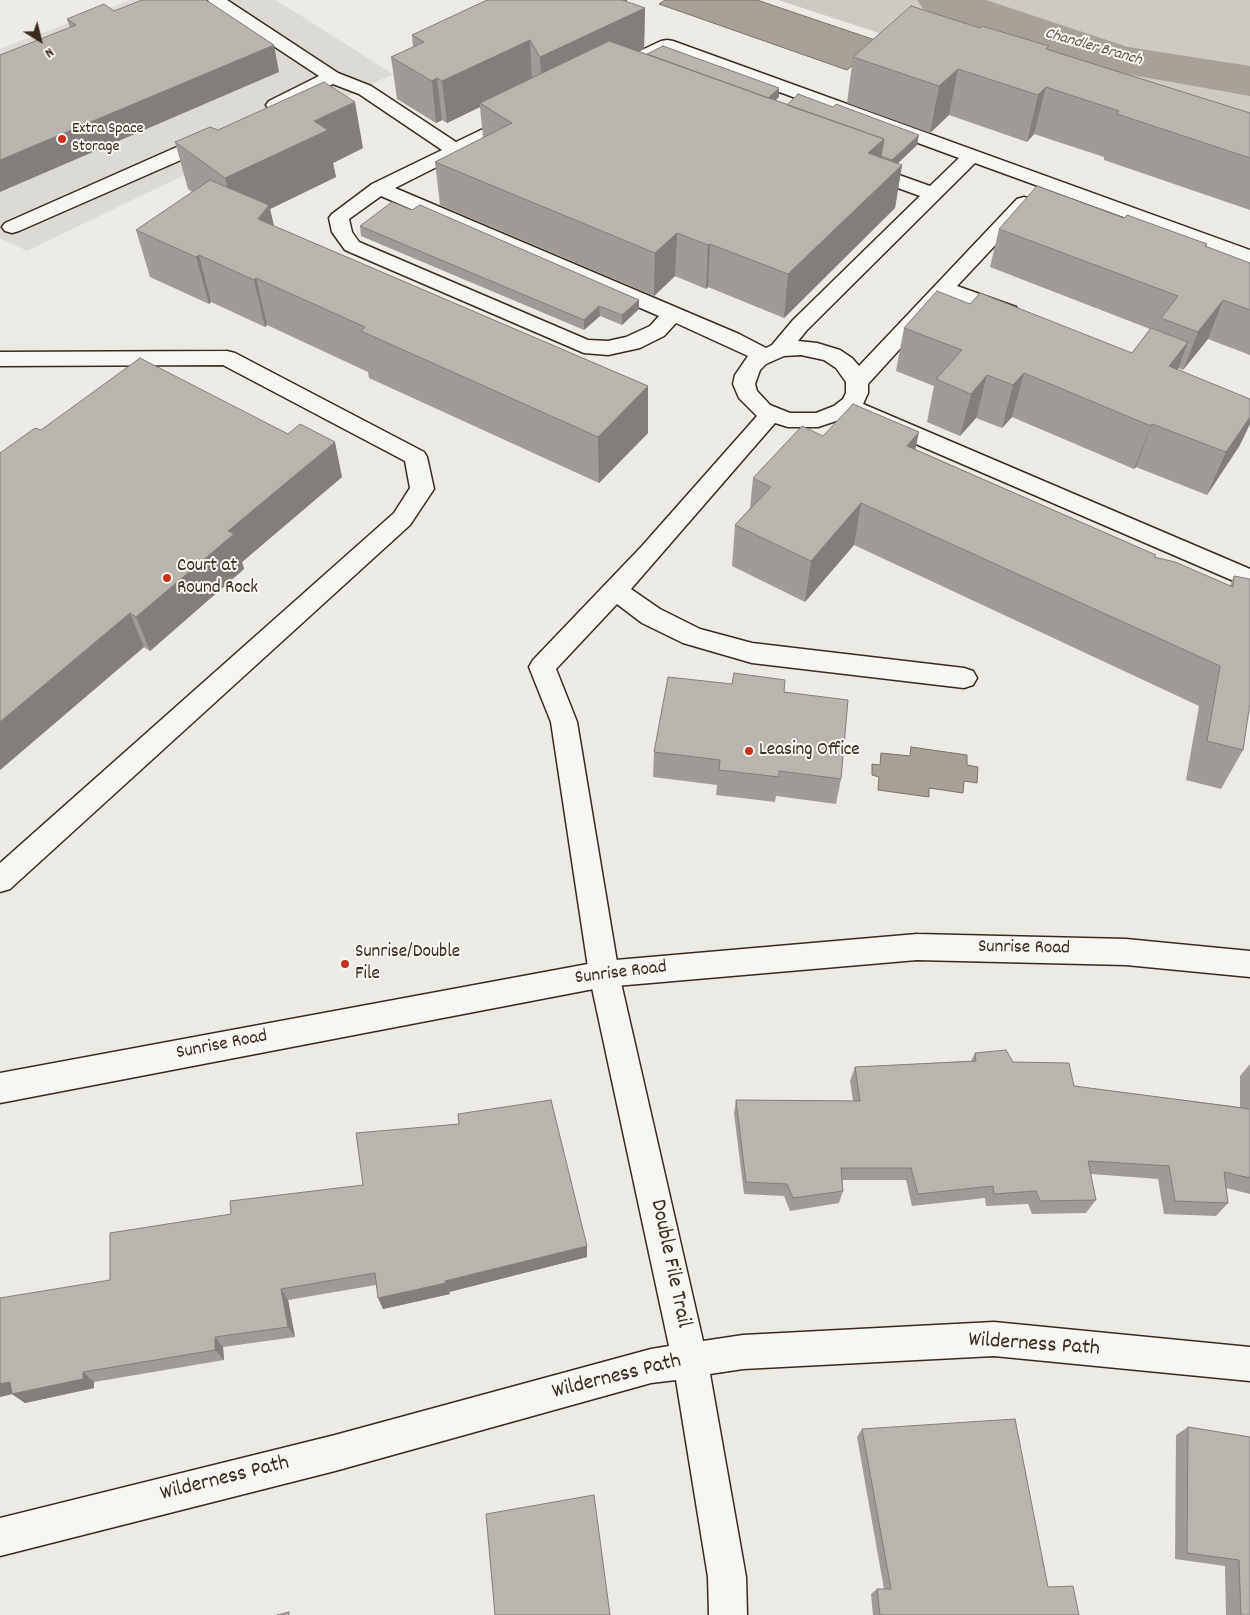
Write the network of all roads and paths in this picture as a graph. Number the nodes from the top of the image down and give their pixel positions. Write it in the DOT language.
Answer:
graph roads {
  1 [pos="216,0"];
  2 [pos="616,70"];
  3 [pos="332,77"];
  4 [pos="262,112"];
  5 [pos="531,112"];
  6 [pos="227,130"];
  7 [pos="454,150"];
  8 [pos="972,156"];
  9 [pos="849,163"];
  10 [pos="1044,182"];
  11 [pos="379,188"];
  12 [pos="933,194"];
  13 [pos="12,227"];
  14 [pos="1250,257"];
  15 [pos="944,288"];
  16 [pos="674,314"];
  17 [pos="1027,319"];
  18 [pos="772,353"];
  19 [pos="0,359"];
  20 [pos="857,382"];
  21 [pos="848,406"];
  22 [pos="771,414"];
  23 [pos="1250,579"];
  24 [pos="615,590"];
  25 [pos="964,678"];
  26 [pos="0,880"];
  27 [pos="1250,964"];
  28 [pos="604,974"];
  29 [pos="0,1088"];
  30 [pos="689,1360"];
  31 [pos="1250,1364"];
  32 [pos="0,1537"];
  33 [pos="728,1615"];
  1 -- 3 [label="street"];
  2 -- 8 [label="street"];
  3 -- 4 [label="street"];
  3 -- 7 [label="street"];
  5 -- 7 [label="street"];
  6 -- 13 [label="street"];
  7 -- 11 [label="street"];
  8 -- 10 [label="street"];
  8 -- 12 [label="street"];
  9 -- 12 [label="street"];
  10 -- 14 [label="street"];
  10 -- 15 [label="street"];
  11 -- 16 [label="street"];
  11 -- 16 [label="street"];
  12 -- 18 [label="street"];
  15 -- 17 [label="street"];
  15 -- 20 [label="street"];
  16 -- 18 [label="street"];
  18 -- 20 [label="street"];
  18 -- 22 [label="street"];
  19 -- 26 [label="street"];
  20 -- 21 [label="street"];
  21 -- 22 [label="street"];
  21 -- 23 [label="street"];
  22 -- 24 [label="street"];
  24 -- 25 [label="street"];
  24 -- 28 [label="street, Double File Trail"];
  27 -- 28 [label="street, Sunrise Road"];
  28 -- 29 [label="street, Sunrise Road"];
  28 -- 30 [label="street, Double File Trail"];
  30 -- 31 [label="street, Wilderness Path"];
  30 -- 32 [label="street, Wilderness Path"];
  30 -- 33 [label="street, Double File Trail"];
}
